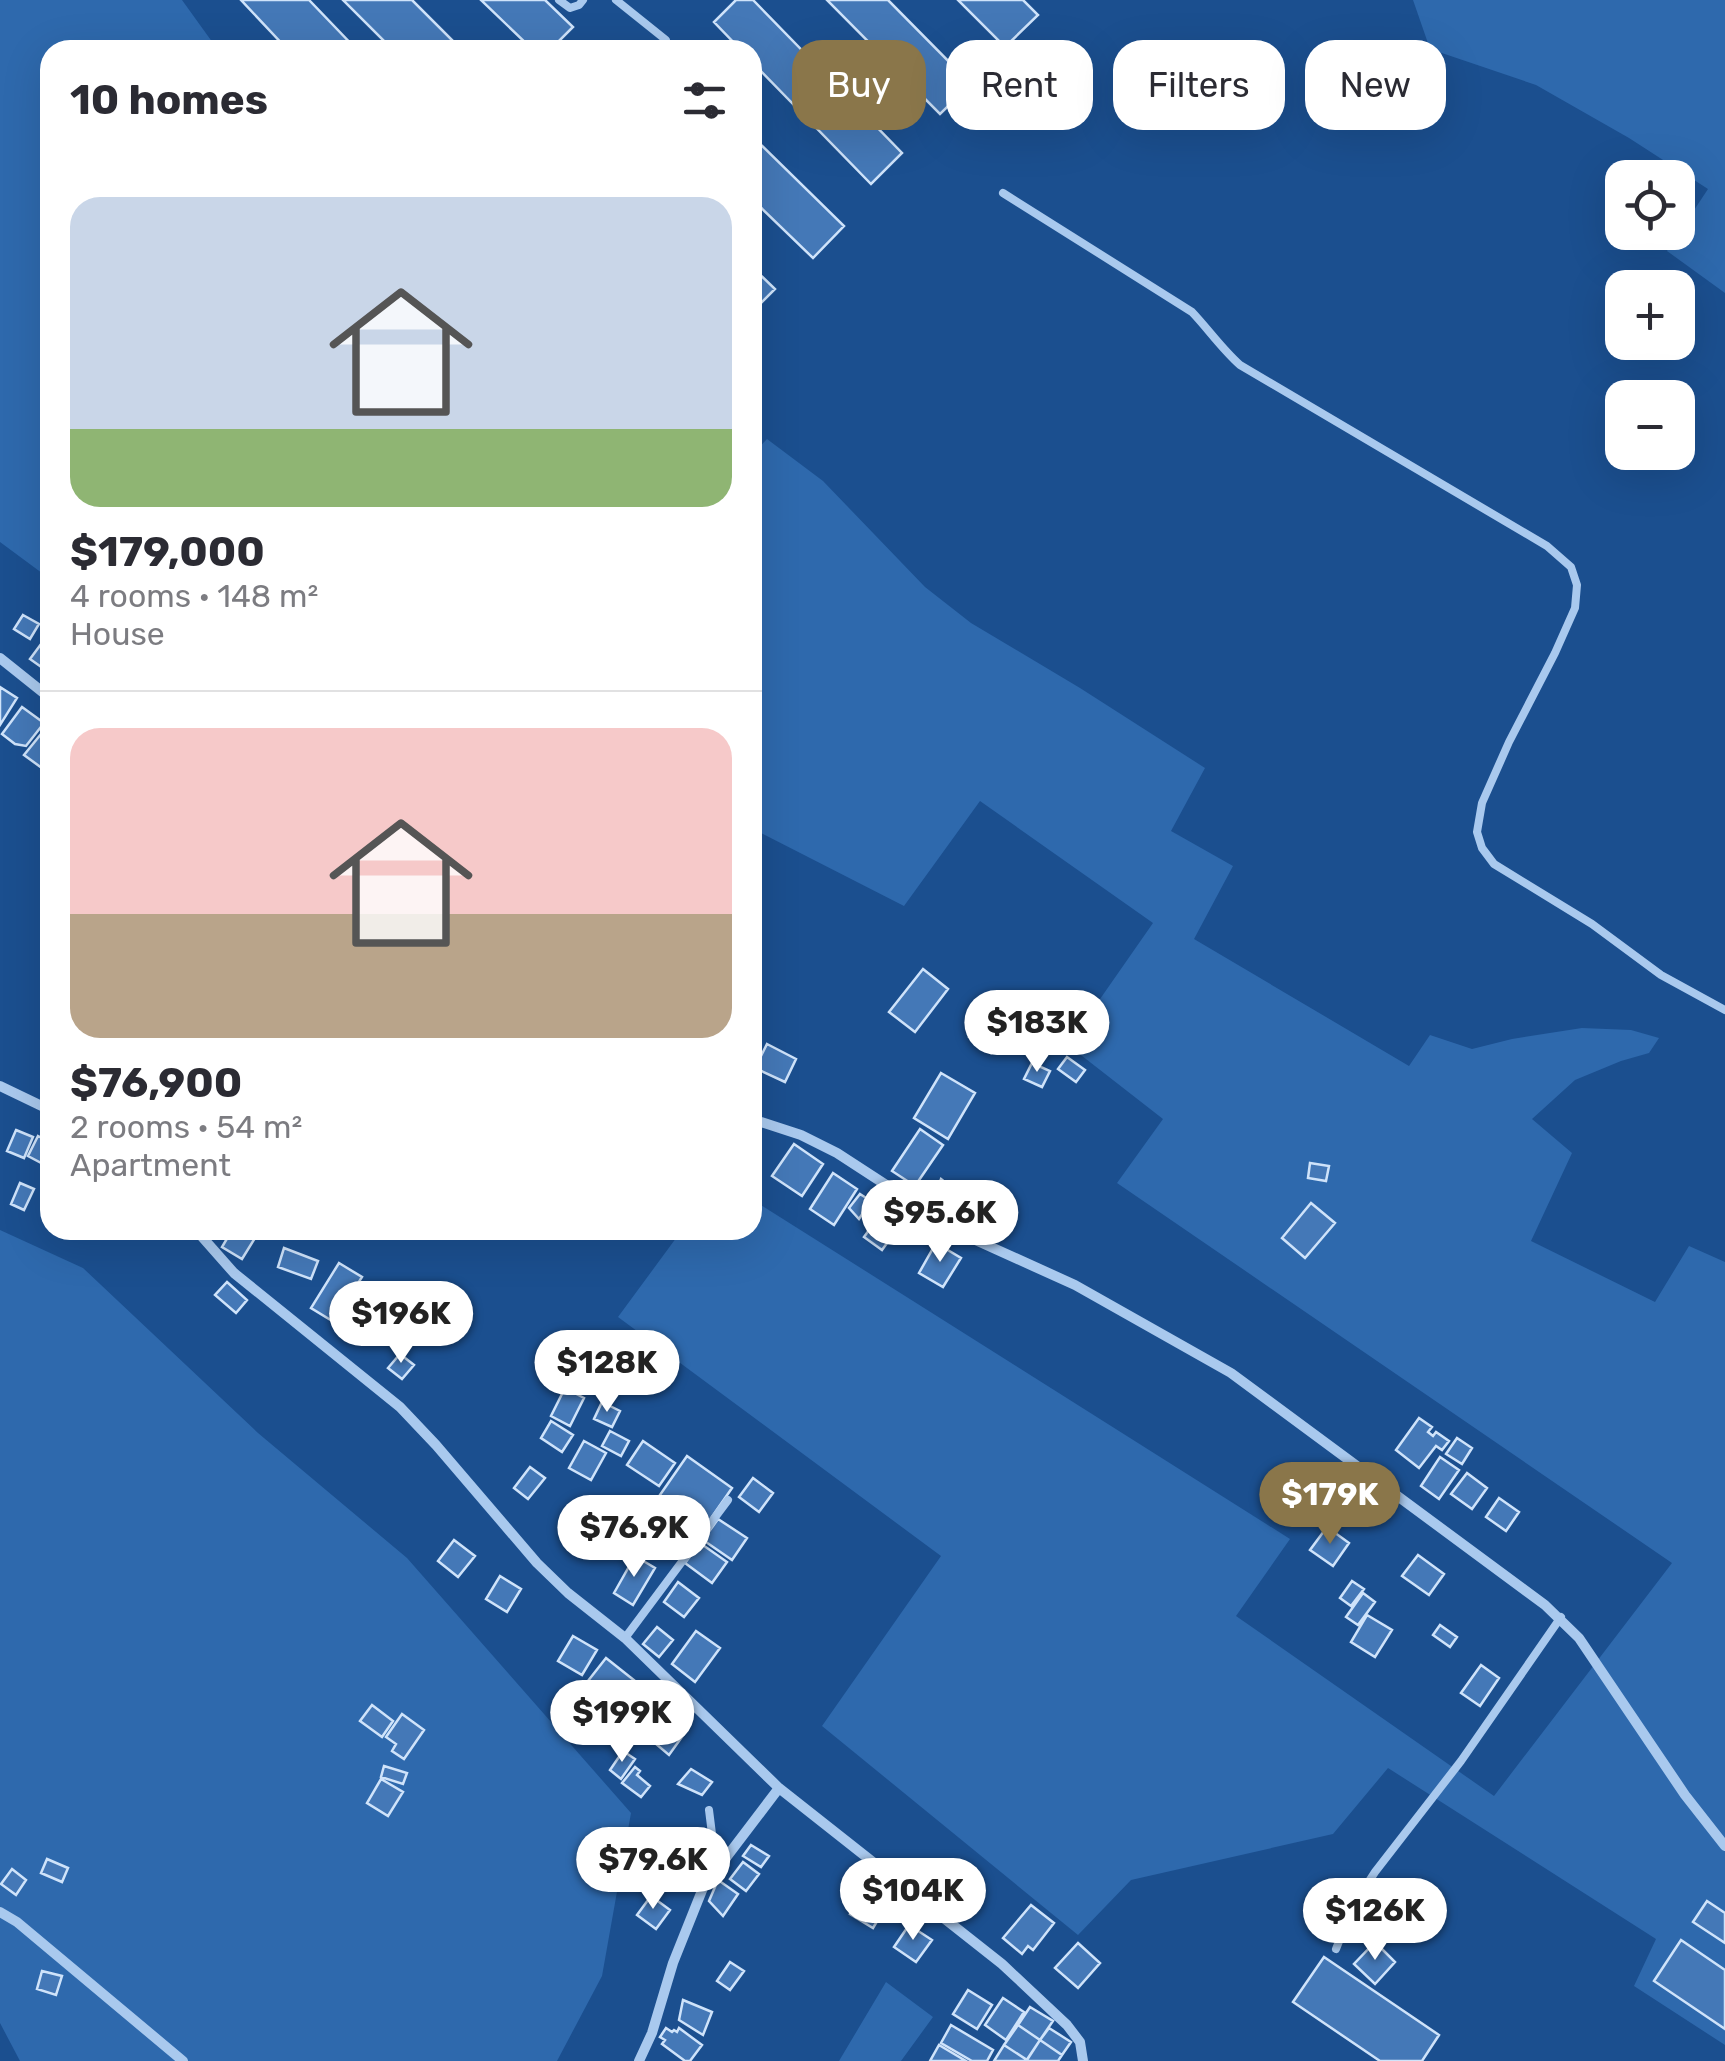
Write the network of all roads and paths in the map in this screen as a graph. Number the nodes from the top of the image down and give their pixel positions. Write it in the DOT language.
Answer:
graph roads {
  1 [pos="559,0"];
  2 [pos="583,0"];
  3 [pos="616,0"];
  4 [pos="666,40"];
  5 [pos="1002,193"];
  6 [pos="0,658"];
  7 [pos="40,690"];
  8 [pos="1725,1010"];
  9 [pos="0,1086"];
  10 [pos="40,1105"];
  11 [pos="762,1122"];
  12 [pos="205,1240"];
  13 [pos="728,1500"];
  14 [pos="1560,1618"];
  15 [pos="625,1638"];
  16 [pos="779,1788"];
  17 [pos="709,1810"];
  18 [pos="1725,1846"];
  19 [pos="722,1864"];
  20 [pos="0,1912"];
  21 [pos="1336,1949"];
  22 [pos="183,2061"];
  23 [pos="639,2061"];
  24 [pos="1083,2061"];
  1 -- 2 [label="lane"];
  3 -- 4 [label="lane"];
  5 -- 8 [label="lane"];
  6 -- 7 [label="street"];
  9 -- 10 [label="street"];
  11 -- 14 [label="street"];
  12 -- 15 [label="street"];
  13 -- 15 [label="lane"];
  14 -- 18 [label="street"];
  14 -- 21 [label="lane"];
  15 -- 16 [label="street"];
  16 -- 19 [label="street"];
  16 -- 24 [label="street"];
  17 -- 19 [label="lane"];
  19 -- 23 [label="street"];
  20 -- 22 [label="street"];
}
